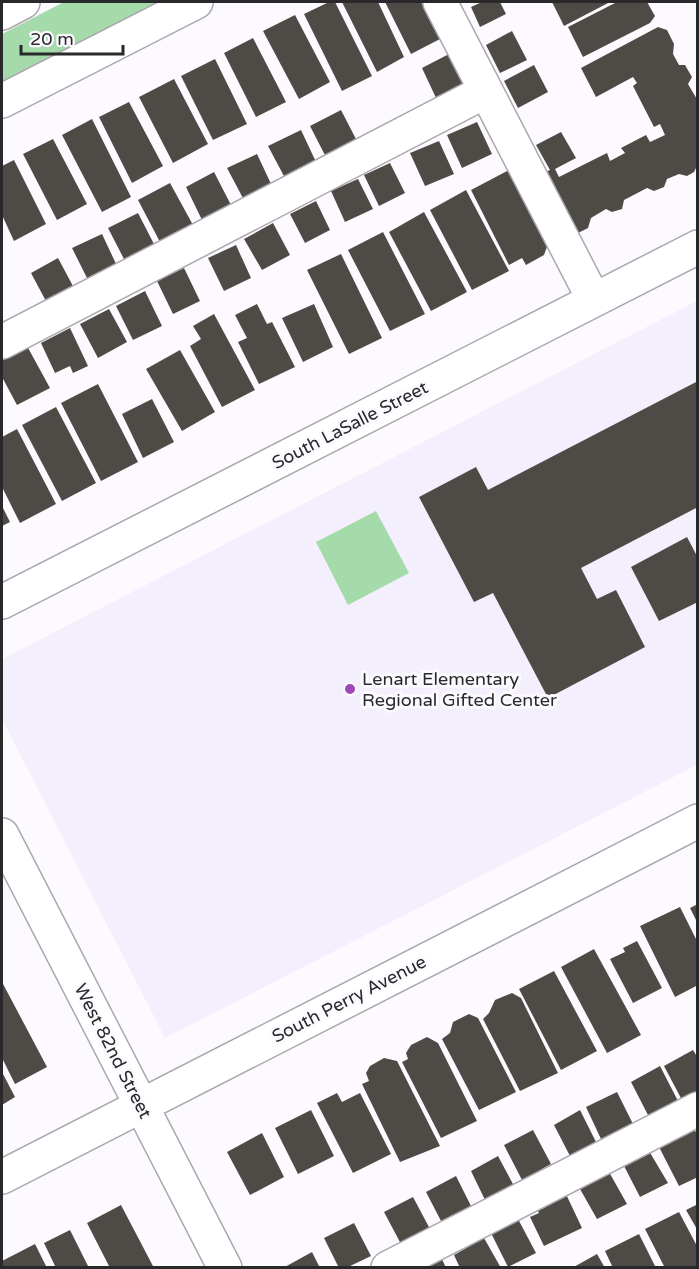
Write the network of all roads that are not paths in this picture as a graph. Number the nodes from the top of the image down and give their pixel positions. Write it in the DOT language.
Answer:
graph roads {
  1 [pos="23,2"];
  2 [pos="196,2"];
  3 [pos="440,2"];
  4 [pos="2,13"];
  5 [pos="486,91"];
  6 [pos="2,101"];
  7 [pos="698,247"];
  8 [pos="594,300"];
  9 [pos="2,342"];
  10 [pos="2,602"];
  11 [pos="698,821"];
  12 [pos="2,835"];
  13 [pos="12,883"];
  14 [pos="141,1106"];
  15 [pos="698,1109"];
  16 [pos="2,1177"];
  17 [pos="225,1268"];
  18 [pos="388,1268"];
  1 -- 4 [label="street"];
  2 -- 6 [label="street"];
  3 -- 5 [label="street"];
  5 -- 8 [label="street"];
  5 -- 9 [label="street"];
  7 -- 8 [label="street, South LaSalle Street"];
  8 -- 10 [label="street, South LaSalle Street"];
  11 -- 14 [label="street, South Perry Avenue"];
  12 -- 13 [label="street, West 82nd Street"];
  13 -- 14 [label="street, West 82nd Street"];
  14 -- 16 [label="street, South Perry Avenue"];
  14 -- 17 [label="street, West 82nd Street"];
  15 -- 18 [label="street"];
}
